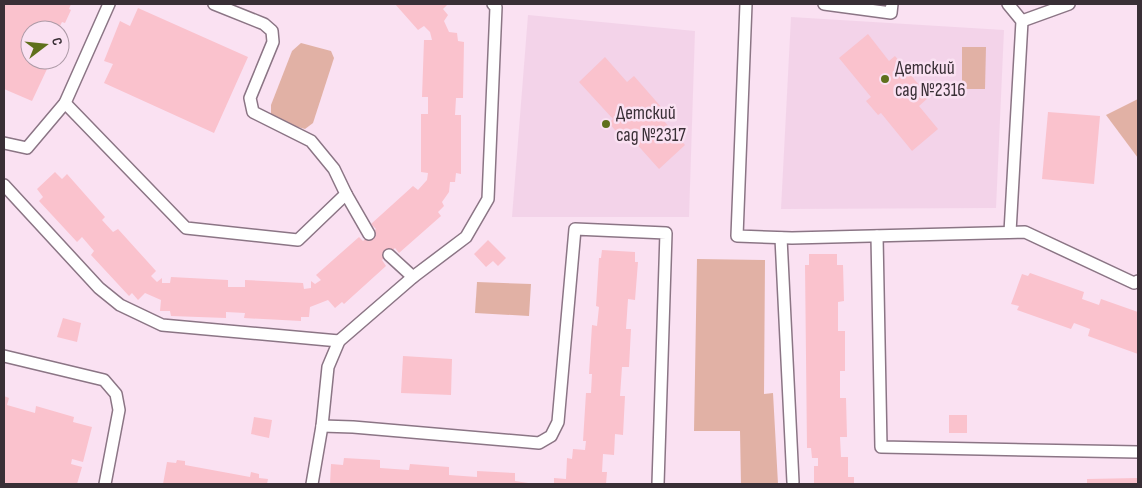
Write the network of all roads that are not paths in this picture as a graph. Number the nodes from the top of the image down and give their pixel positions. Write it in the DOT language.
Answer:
graph roads {
  1 [pos="109,4"];
  2 [pos="214,4"];
  3 [pos="493,4"];
  4 [pos="746,4"];
  5 [pos="824,4"];
  6 [pos="892,4"];
  7 [pos="1008,4"];
  8 [pos="1069,4"];
  9 [pos="1022,22"];
  10 [pos="65,103"];
  11 [pos="4,144"];
  12 [pos="4,185"];
  13 [pos="346,194"];
  14 [pos="1010,232"];
  15 [pos="369,234"];
  16 [pos="877,236"];
  17 [pos="781,238"];
  18 [pos="389,255"];
  19 [pos="413,277"];
  20 [pos="1138,281"];
  21 [pos="339,341"];
  22 [pos="4,356"];
  23 [pos="322,426"];
  24 [pos="1138,452"];
  25 [pos="793,482"];
  26 [pos="105,484"];
  27 [pos="312,484"];
  28 [pos="658,484"];
  1 -- 10 [label="lane"];
  2 -- 13 [label="lane"];
  3 -- 19 [label="lane"];
  4 -- 17 [label="lane"];
  5 -- 6 [label="lane"];
  7 -- 9 [label="lane"];
  8 -- 9 [label="lane"];
  9 -- 14 [label="lane"];
  10 -- 11 [label="lane"];
  10 -- 13 [label="lane"];
  12 -- 21 [label="lane"];
  13 -- 15 [label="lane"];
  14 -- 16 [label="lane"];
  14 -- 20 [label="lane"];
  16 -- 17 [label="lane"];
  16 -- 24 [label="lane"];
  17 -- 25 [label="lane"];
  18 -- 19 [label="lane"];
  19 -- 21 [label="lane"];
  21 -- 23 [label="lane"];
  22 -- 26 [label="lane"];
  23 -- 27 [label="lane"];
  23 -- 28 [label="lane"];
}
